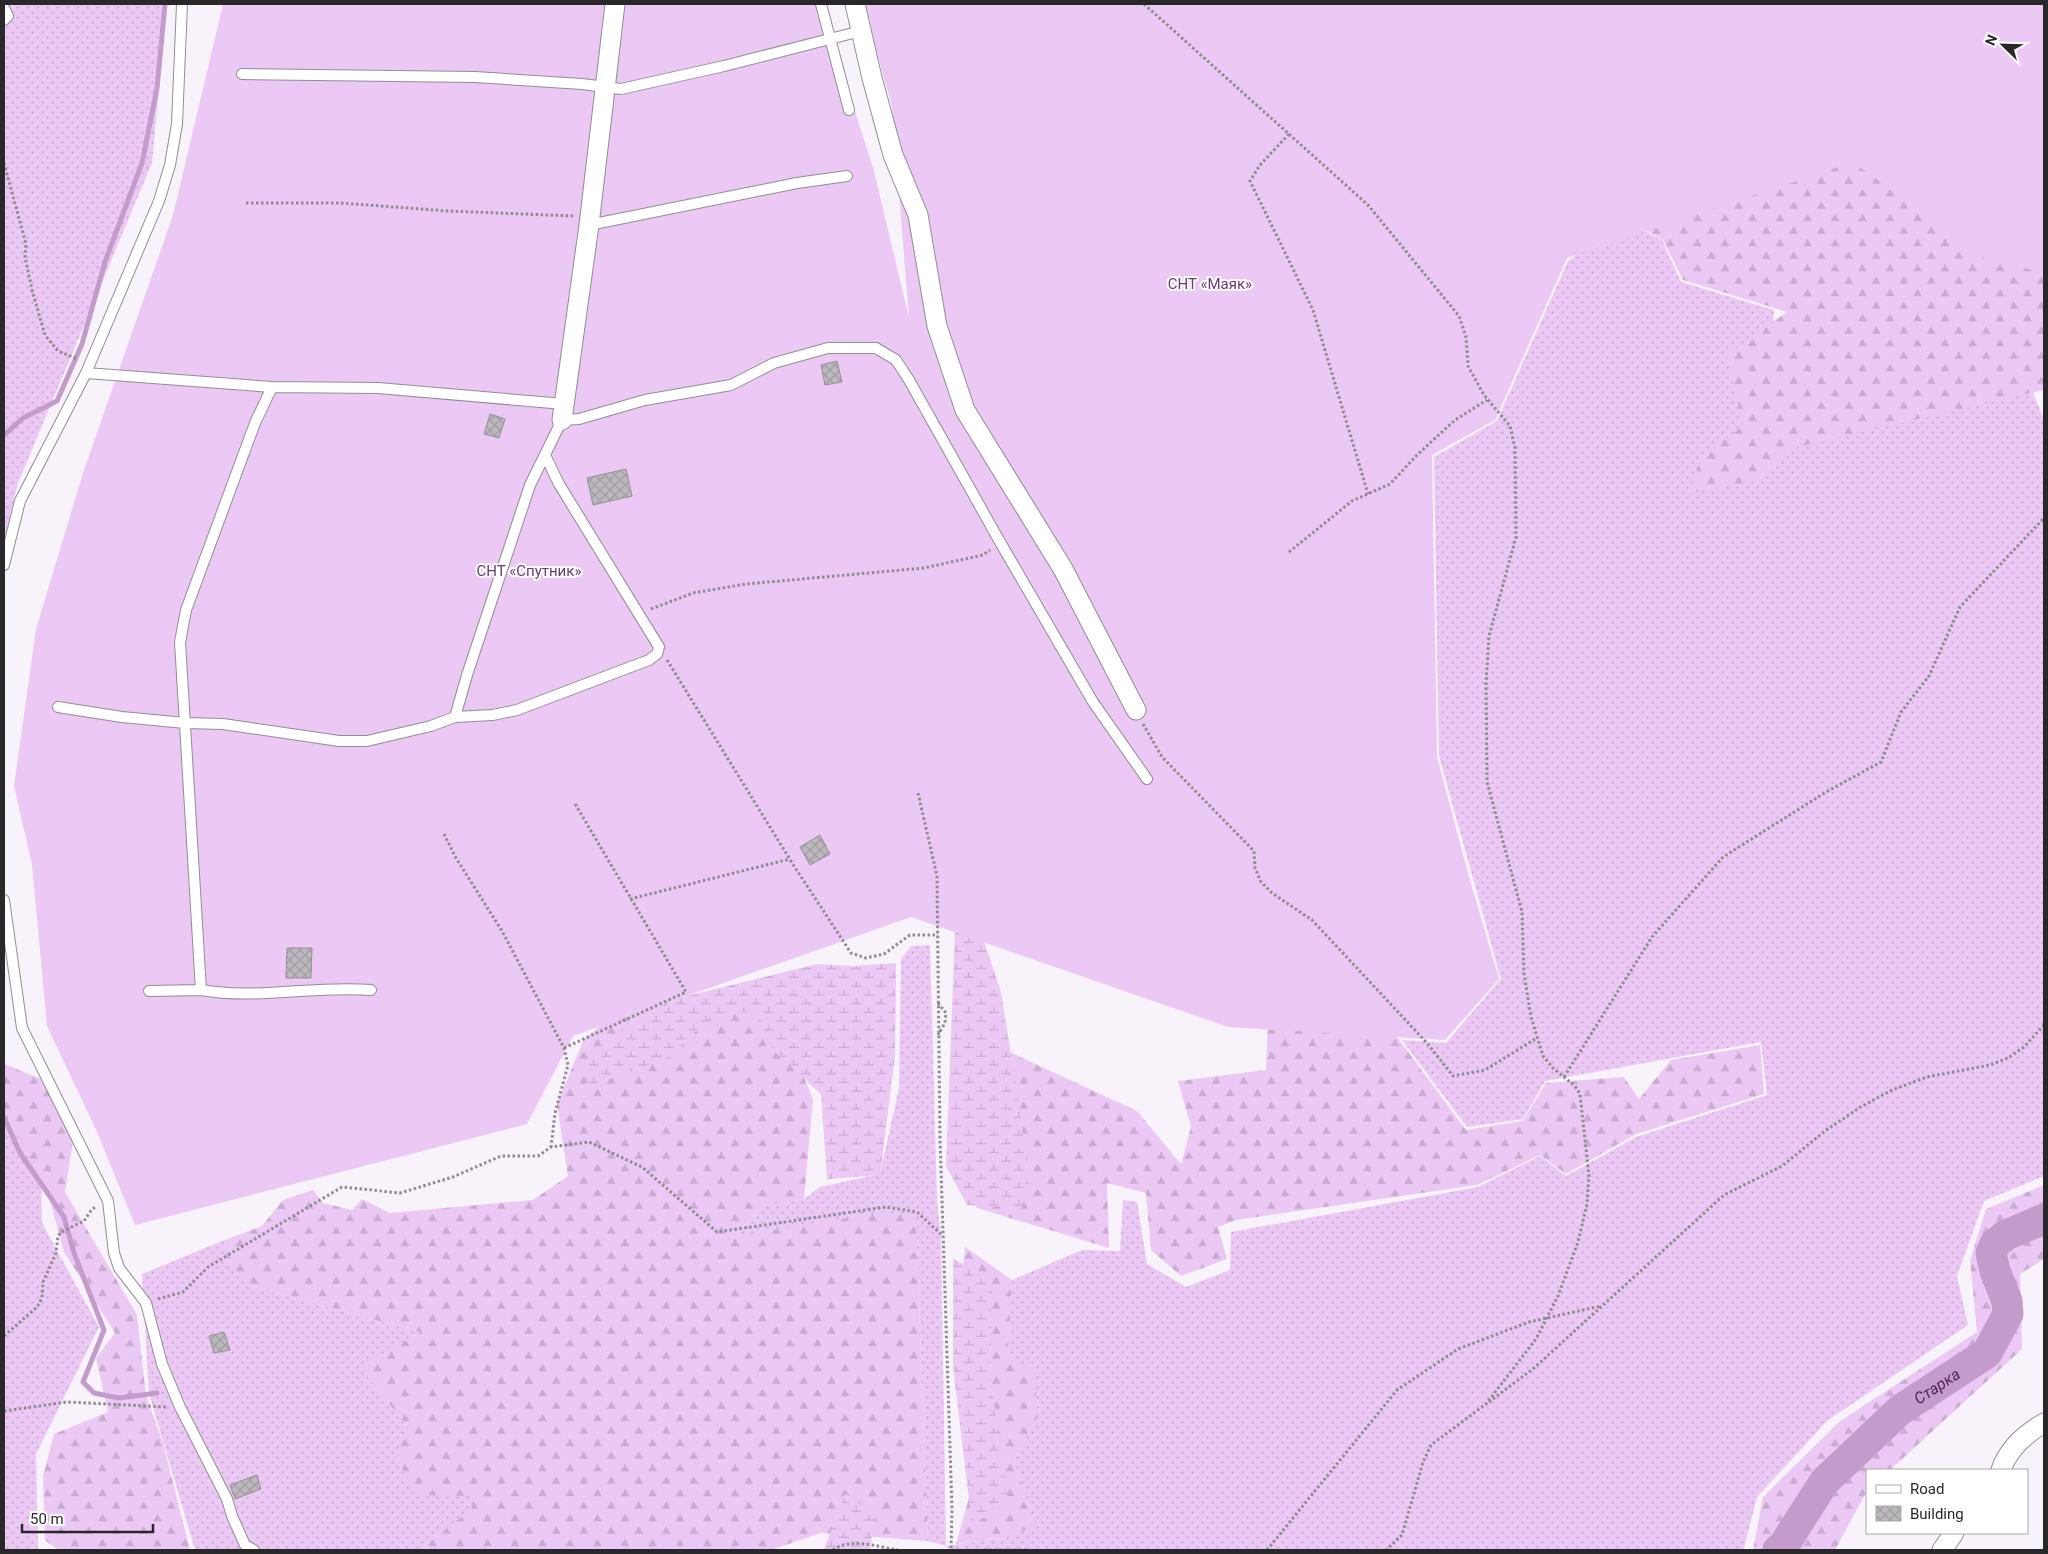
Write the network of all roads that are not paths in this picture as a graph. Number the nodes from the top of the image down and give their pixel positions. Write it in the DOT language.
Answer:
graph roads {
  1 [pos="182,4"];
  2 [pos="615,4"];
  3 [pos="821,4"];
  4 [pos="855,4"];
  5 [pos="4,8"];
  6 [pos="4,20"];
  7 [pos="861,31"];
  8 [pos="832,39"];
  9 [pos="242,74"];
  10 [pos="605,87"];
  11 [pos="848,110"];
  12 [pos="847,176"];
  13 [pos="589,221"];
  14 [pos="86,373"];
  15 [pos="272,387"];
  16 [pos="563,412"];
  17 [pos="545,455"];
  18 [pos="4,565"];
  19 [pos="58,707"];
  20 [pos="1136,710"];
  21 [pos="455,717"];
  22 [pos="185,723"];
  23 [pos="1147,778"];
  24 [pos="4,900"];
  25 [pos="200,990"];
  26 [pos="371,990"];
  27 [pos="149,991"];
  28 [pos="2044,1423"];
  29 [pos="2002,1469"];
  30 [pos="1953,1534"];
  31 [pos="254,1550"];
  32 [pos="1942,1550"];
  1 -- 14 [label="lane"];
  2 -- 10 [label="street"];
  3 -- 8 [label="lane"];
  4 -- 7 [label="street"];
  5 -- 6 [label="lane"];
  7 -- 8 [label="lane"];
  7 -- 20 [label="street"];
  8 -- 10 [label="lane"];
  8 -- 11 [label="lane"];
  9 -- 10 [label="lane"];
  10 -- 13 [label="street"];
  12 -- 13 [label="lane"];
  13 -- 16 [label="street"];
  14 -- 15 [label="lane"];
  14 -- 18 [label="lane"];
  15 -- 16 [label="lane"];
  15 -- 22 [label="lane"];
  16 -- 17 [label="lane"];
  16 -- 23 [label="lane"];
  17 -- 21 [label="lane"];
  17 -- 21 [label="lane"];
  19 -- 22 [label="lane"];
  21 -- 22 [label="lane"];
  22 -- 25 [label="lane"];
  24 -- 31 [label="lane"];
  25 -- 26 [label="lane"];
  25 -- 27 [label="lane"];
  28 -- 29 [label="street"];
  30 -- 32 [label="street"];
}
